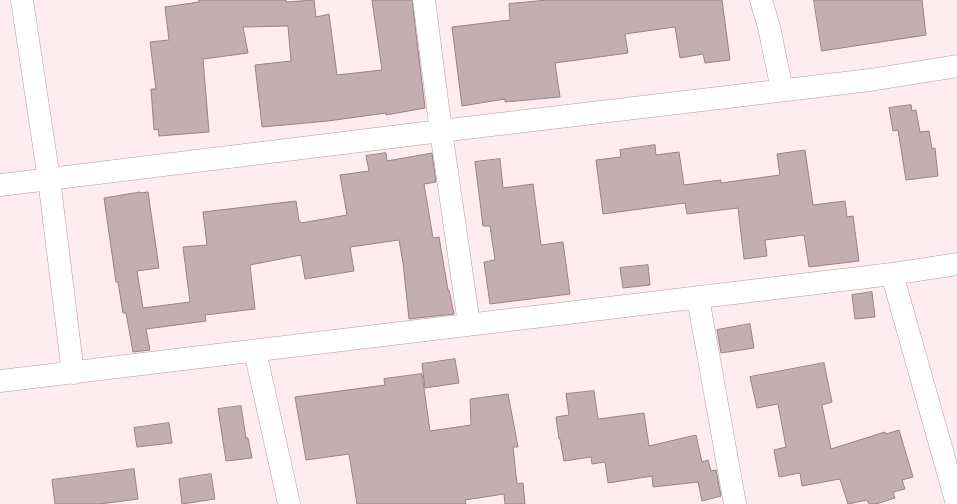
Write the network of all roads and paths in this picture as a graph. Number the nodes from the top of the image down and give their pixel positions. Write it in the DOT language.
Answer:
graph roads {
  1 [pos="22,0"];
  2 [pos="424,0"];
  3 [pos="761,0"];
  4 [pos="957,66"];
  5 [pos="782,90"];
  6 [pos="441,131"];
  7 [pos="49,179"];
  8 [pos="0,185"];
  9 [pos="957,264"];
  10 [pos="892,274"];
  11 [pos="698,298"];
  12 [pos="469,324"];
  13 [pos="255,351"];
  14 [pos="73,372"];
  15 [pos="0,381"];
  16 [pos="289,504"];
  17 [pos="735,504"];
  18 [pos="957,504"];
  1 -- 7 [label="street"];
  2 -- 6 [label="street"];
  3 -- 5 [label="street"];
  4 -- 5 [label="street"];
  5 -- 6 [label="street"];
  6 -- 7 [label="street"];
  6 -- 12 [label="street"];
  7 -- 8 [label="street"];
  7 -- 14 [label="street"];
  9 -- 10 [label="street"];
  10 -- 11 [label="street"];
  10 -- 18 [label="street"];
  11 -- 12 [label="street"];
  11 -- 17 [label="street"];
  12 -- 13 [label="street"];
  13 -- 14 [label="street"];
  13 -- 16 [label="street"];
  14 -- 15 [label="street"];
}
